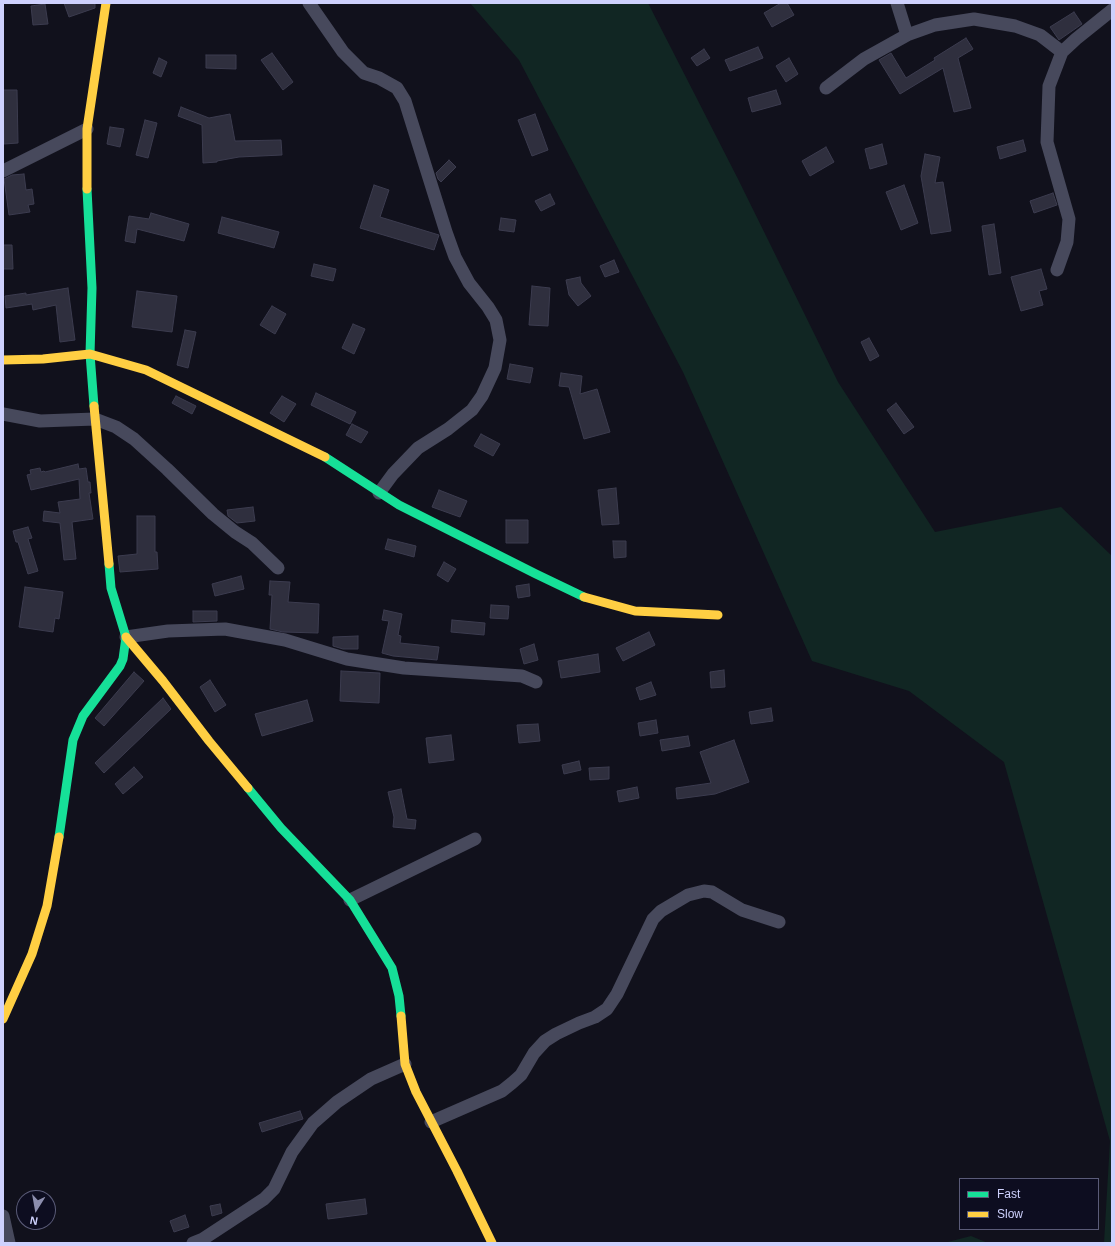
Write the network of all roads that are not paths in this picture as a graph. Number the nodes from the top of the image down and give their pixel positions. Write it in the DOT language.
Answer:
graph roads {
  1 [pos="106,3"];
  2 [pos="309,3"];
  3 [pos="897,3"];
  4 [pos="1112,10"];
  5 [pos="907,35"];
  6 [pos="1062,52"];
  7 [pos="826,88"];
  8 [pos="87,129"];
  9 [pos="3,171"];
  10 [pos="1058,270"];
  11 [pos="90,354"];
  12 [pos="3,360"];
  13 [pos="3,414"];
  14 [pos="95,419"];
  15 [pos="379,492"];
  16 [pos="278,568"];
  17 [pos="718,615"];
  18 [pos="126,637"];
  19 [pos="536,682"];
  20 [pos="475,839"];
  21 [pos="350,900"];
  22 [pos="779,922"];
  23 [pos="3,1019"];
  24 [pos="405,1064"];
  25 [pos="431,1122"];
  26 [pos="3,1216"];
  27 [pos="486,1239"];
  28 [pos="9,1243"];
  29 [pos="193,1243"];
  1 -- 8 [label="street"];
  2 -- 15 [label="street"];
  3 -- 5 [label="street"];
  4 -- 6 [label="street"];
  5 -- 6 [label="street"];
  5 -- 7 [label="street"];
  6 -- 10 [label="street"];
  8 -- 9 [label="street"];
  8 -- 11 [label="street"];
  11 -- 12 [label="street"];
  11 -- 14 [label="street"];
  11 -- 15 [label="street"];
  13 -- 14 [label="street"];
  14 -- 16 [label="street"];
  14 -- 18 [label="street"];
  15 -- 17 [label="street"];
  18 -- 19 [label="street"];
  18 -- 21 [label="street"];
  18 -- 23 [label="street"];
  20 -- 21 [label="street"];
  21 -- 24 [label="street"];
  22 -- 25 [label="street"];
  24 -- 25 [label="street"];
  24 -- 29 [label="street"];
  25 -- 27 [label="street"];
  26 -- 28 [label="street"];
}
